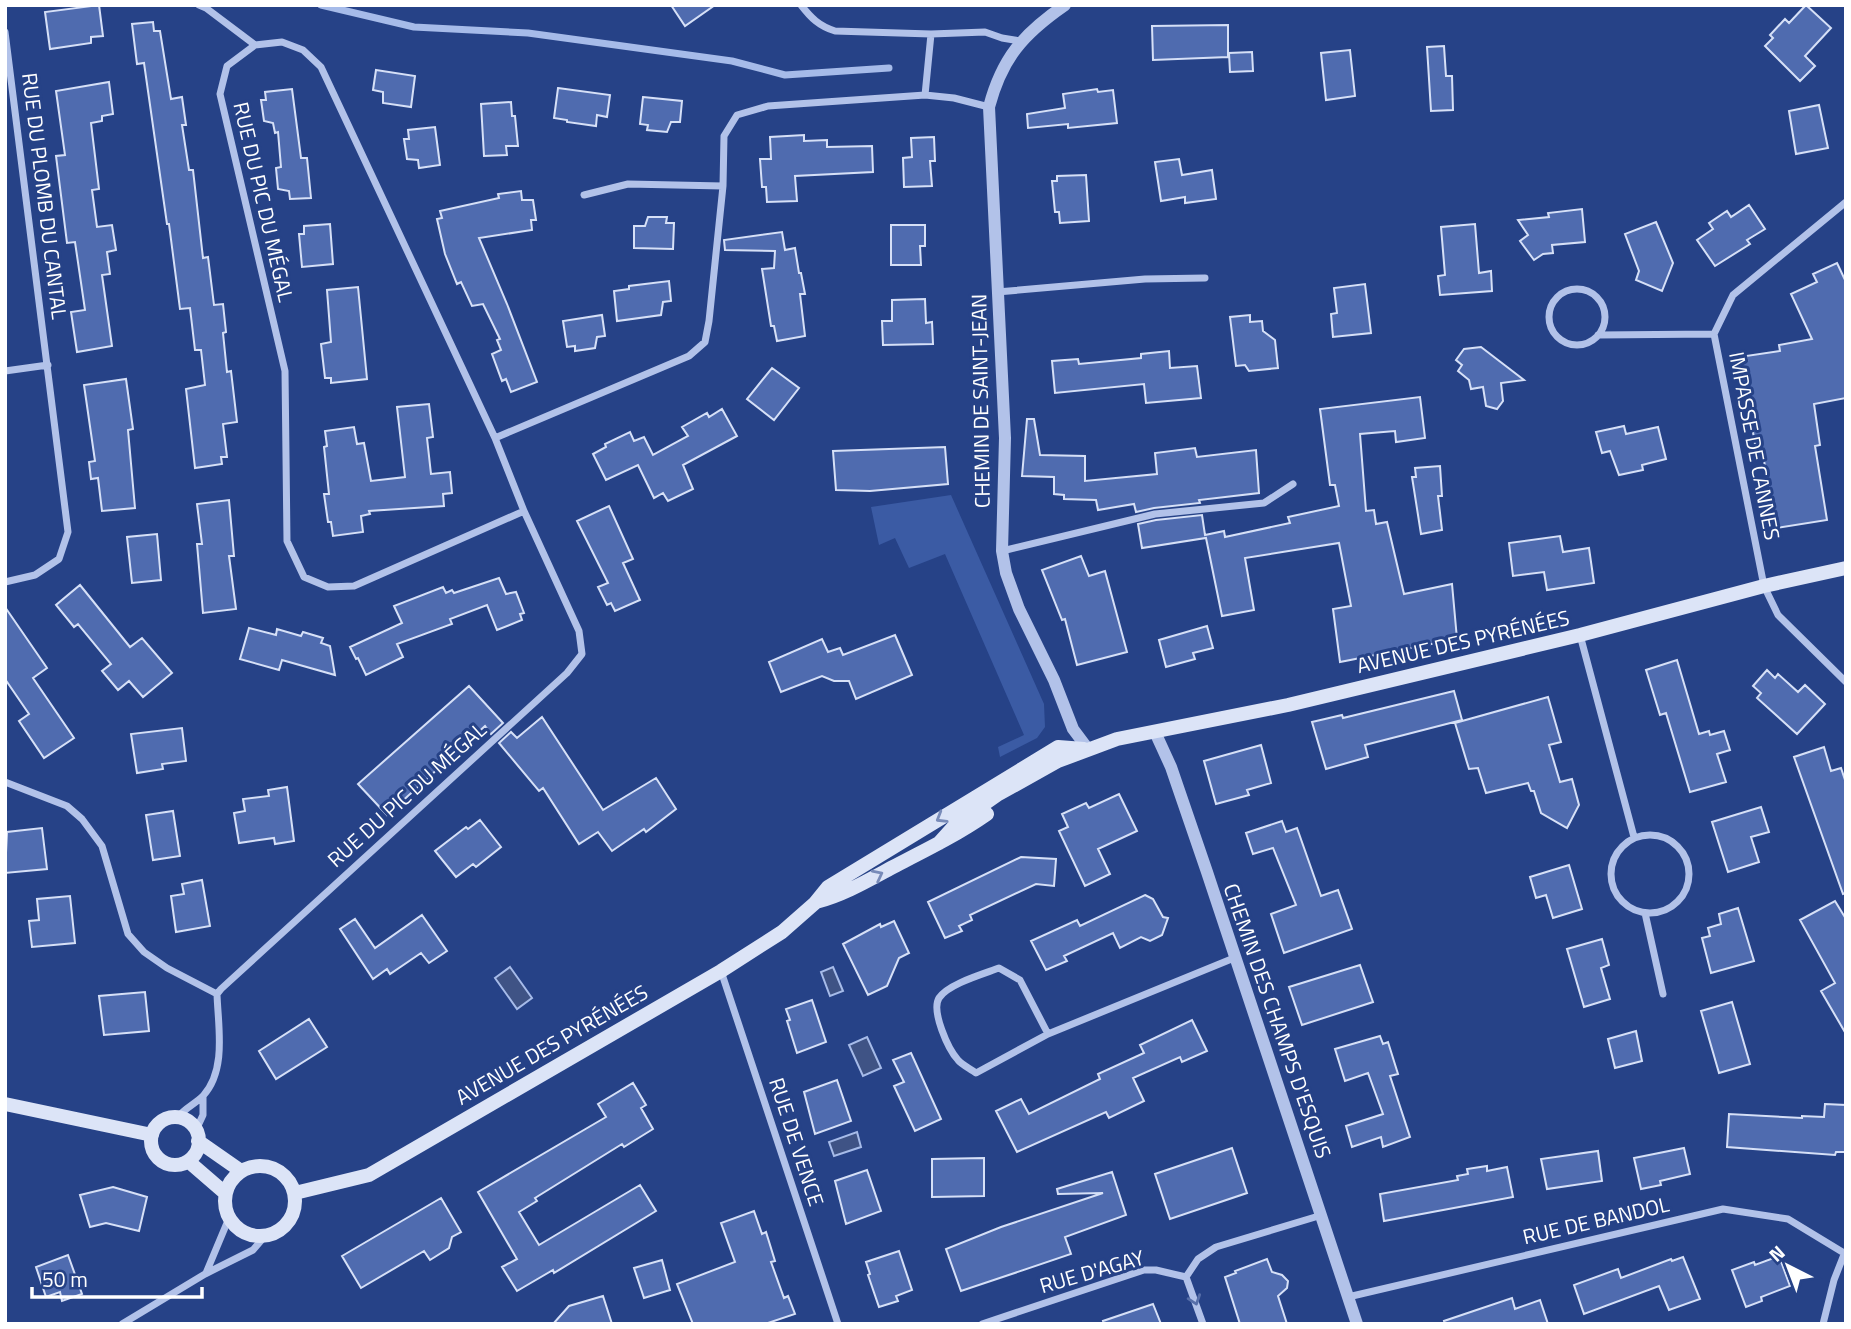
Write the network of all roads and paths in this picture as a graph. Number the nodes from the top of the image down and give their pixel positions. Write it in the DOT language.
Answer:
graph roads {
  1 [pos="199,5"];
  2 [pos="801,5"];
  3 [pos="1065,5"];
  4 [pos="5,32"];
  5 [pos="931,34"];
  6 [pos="1020,41"];
  7 [pos="255,45"];
  8 [pos="925,95"];
  9 [pos="989,107"];
  10 [pos="723,186"];
  11 [pos="584,195"];
  12 [pos="1846,202"];
  13 [pos="1205,278"];
  14 [pos="998,292"];
  15 [pos="1714,334"];
  16 [pos="1598,335"];
  17 [pos="48,365"];
  18 [pos="5,371"];
  19 [pos="495,438"];
  20 [pos="1293,484"];
  21 [pos="524,511"];
  22 [pos="1002,551"];
  23 [pos="1846,568"];
  24 [pos="5,582"];
  25 [pos="1764,586"];
  26 [pos="1580,635"];
  27 [pos="1846,682"];
  28 [pos="1155,732"];
  29 [pos="1088,749"];
  30 [pos="5,782"];
  31 [pos="996,790"];
  32 [pos="1634,837"];
  33 [pos="939,843"];
  34 [pos="816,903"];
  35 [pos="1645,913"];
  36 [pos="1234,958"];
  37 [pos="721,971"];
  38 [pos="217,994"];
  39 [pos="1662,994"];
  40 [pos="1048,1034"];
  41 [pos="203,1096"];
  42 [pos="5,1104"];
  43 [pos="178,1117"];
  44 [pos="152,1136"];
  45 [pos="197,1136"];
  46 [pos="188,1161"];
  47 [pos="241,1171"];
  48 [pos="225,1193"];
  49 [pos="295,1193"];
  50 [pos="1322,1215"];
  51 [pos="229,1218"];
  52 [pos="265,1236"];
  53 [pos="1845,1252"];
  54 [pos="205,1274"];
  55 [pos="1186,1277"];
  56 [pos="1348,1297"];
  57 [pos="122,1324"];
  58 [pos="838,1324"];
  59 [pos="982,1324"];
  60 [pos="1203,1324"];
  61 [pos="1357,1324"];
  62 [pos="1823,1324"];
  1 -- 7 [label="street"];
  2 -- 5 [label="street"];
  3 -- 6 [label="street, CHEMIN DE SAINT-JEAN"];
  4 -- 17 [label="street, RUE DU PLOMB DU CANTAL"];
  5 -- 6 [label="street"];
  5 -- 8 [label="street"];
  6 -- 9 [label="street, CHEMIN DE SAINT-JEAN"];
  7 -- 19 [label="street, RUE DU PIC DU MÉGAL"];
  7 -- 21 [label="street, RUE DU PIC DU MÉGAL"];
  8 -- 9 [label="street"];
  8 -- 10 [label="street"];
  9 -- 14 [label="street, CHEMIN DE SAINT-JEAN"];
  10 -- 11 [label="street"];
  10 -- 19 [label="street"];
  12 -- 15 [label="street, IMPASSE DE CANNES"];
  13 -- 14 [label="street"];
  14 -- 22 [label="street, CHEMIN DE SAINT-JEAN"];
  15 -- 16 [label="street"];
  15 -- 25 [label="street, IMPASSE DE CANNES"];
  16 -- 16 [label="street"];
  17 -- 18 [label="street"];
  17 -- 24 [label="street, RUE DU PLOMB DU CANTAL"];
  19 -- 21 [label="street, RUE DU PIC DU MÉGAL"];
  20 -- 22 [label="street"];
  21 -- 38 [label="street, RUE DU PIC DU MÉGAL"];
  22 -- 29 [label="street, CHEMIN DE SAINT-JEAN"];
  23 -- 25 [label="main road, AVENUE DES PYRÉNÉES"];
  25 -- 26 [label="main road, AVENUE DES PYRÉNÉES"];
  25 -- 27 [label="street, IMPASSE DE CANNES"];
  26 -- 28 [label="main road, AVENUE DES PYRÉNÉES"];
  26 -- 32 [label="street"];
  28 -- 29 [label="main road, AVENUE DES PYRÉNÉES"];
  28 -- 36 [label="street, CHEMIN DES CHAMPS D'ESQUIS"];
  29 -- 31 [label="main road, AVENUE DES PYRÉNÉES"];
  29 -- 33 [label="main road, AVENUE DES PYRÉNÉES"];
  30 -- 38 [label="street"];
  31 -- 33 [label="main road, AVENUE DES PYRÉNÉES"];
  31 -- 34 [label="main road, AVENUE DES PYRÉNÉES, one-way"];
  32 -- 35 [label="street"];
  32 -- 35 [label="street"];
  34 -- 33 [label="main road, AVENUE DES PYRÉNÉES, one-way"];
  34 -- 37 [label="main road, AVENUE DES PYRÉNÉES"];
  35 -- 39 [label="street"];
  36 -- 40 [label="street"];
  36 -- 50 [label="street, CHEMIN DES CHAMPS D'ESQUIS"];
  37 -- 49 [label="main road, AVENUE DES PYRÉNÉES"];
  37 -- 58 [label="street, RUE DE VENCE"];
  38 -- 41 [label="street"];
  40 -- 40 [label="street"];
  41 -- 43 [label="street"];
  41 -- 45 [label="street"];
  42 -- 44 [label="main road"];
  43 -- 44 [label="main road"];
  43 -- 45 [label="main road"];
  44 -- 46 [label="main road"];
  45 -- 46 [label="main road"];
  45 -- 47 [label="main road"];
  46 -- 48 [label="main road"];
  47 -- 48 [label="main road"];
  47 -- 49 [label="main road"];
  48 -- 51 [label="main road"];
  49 -- 52 [label="main road"];
  50 -- 55 [label="street"];
  50 -- 56 [label="street, CHEMIN DES CHAMPS D'ESQUIS"];
  51 -- 52 [label="main road"];
  51 -- 54 [label="street"];
  52 -- 54 [label="street"];
  53 -- 56 [label="street, RUE DE BANDOL"];
  53 -- 62 [label="street"];
  54 -- 57 [label="street"];
  55 -- 59 [label="street, RUE D'AGAY"];
  55 -- 60 [label="street, one-way"];
  56 -- 61 [label="street, CHEMIN DES CHAMPS D'ESQUIS"];
}
